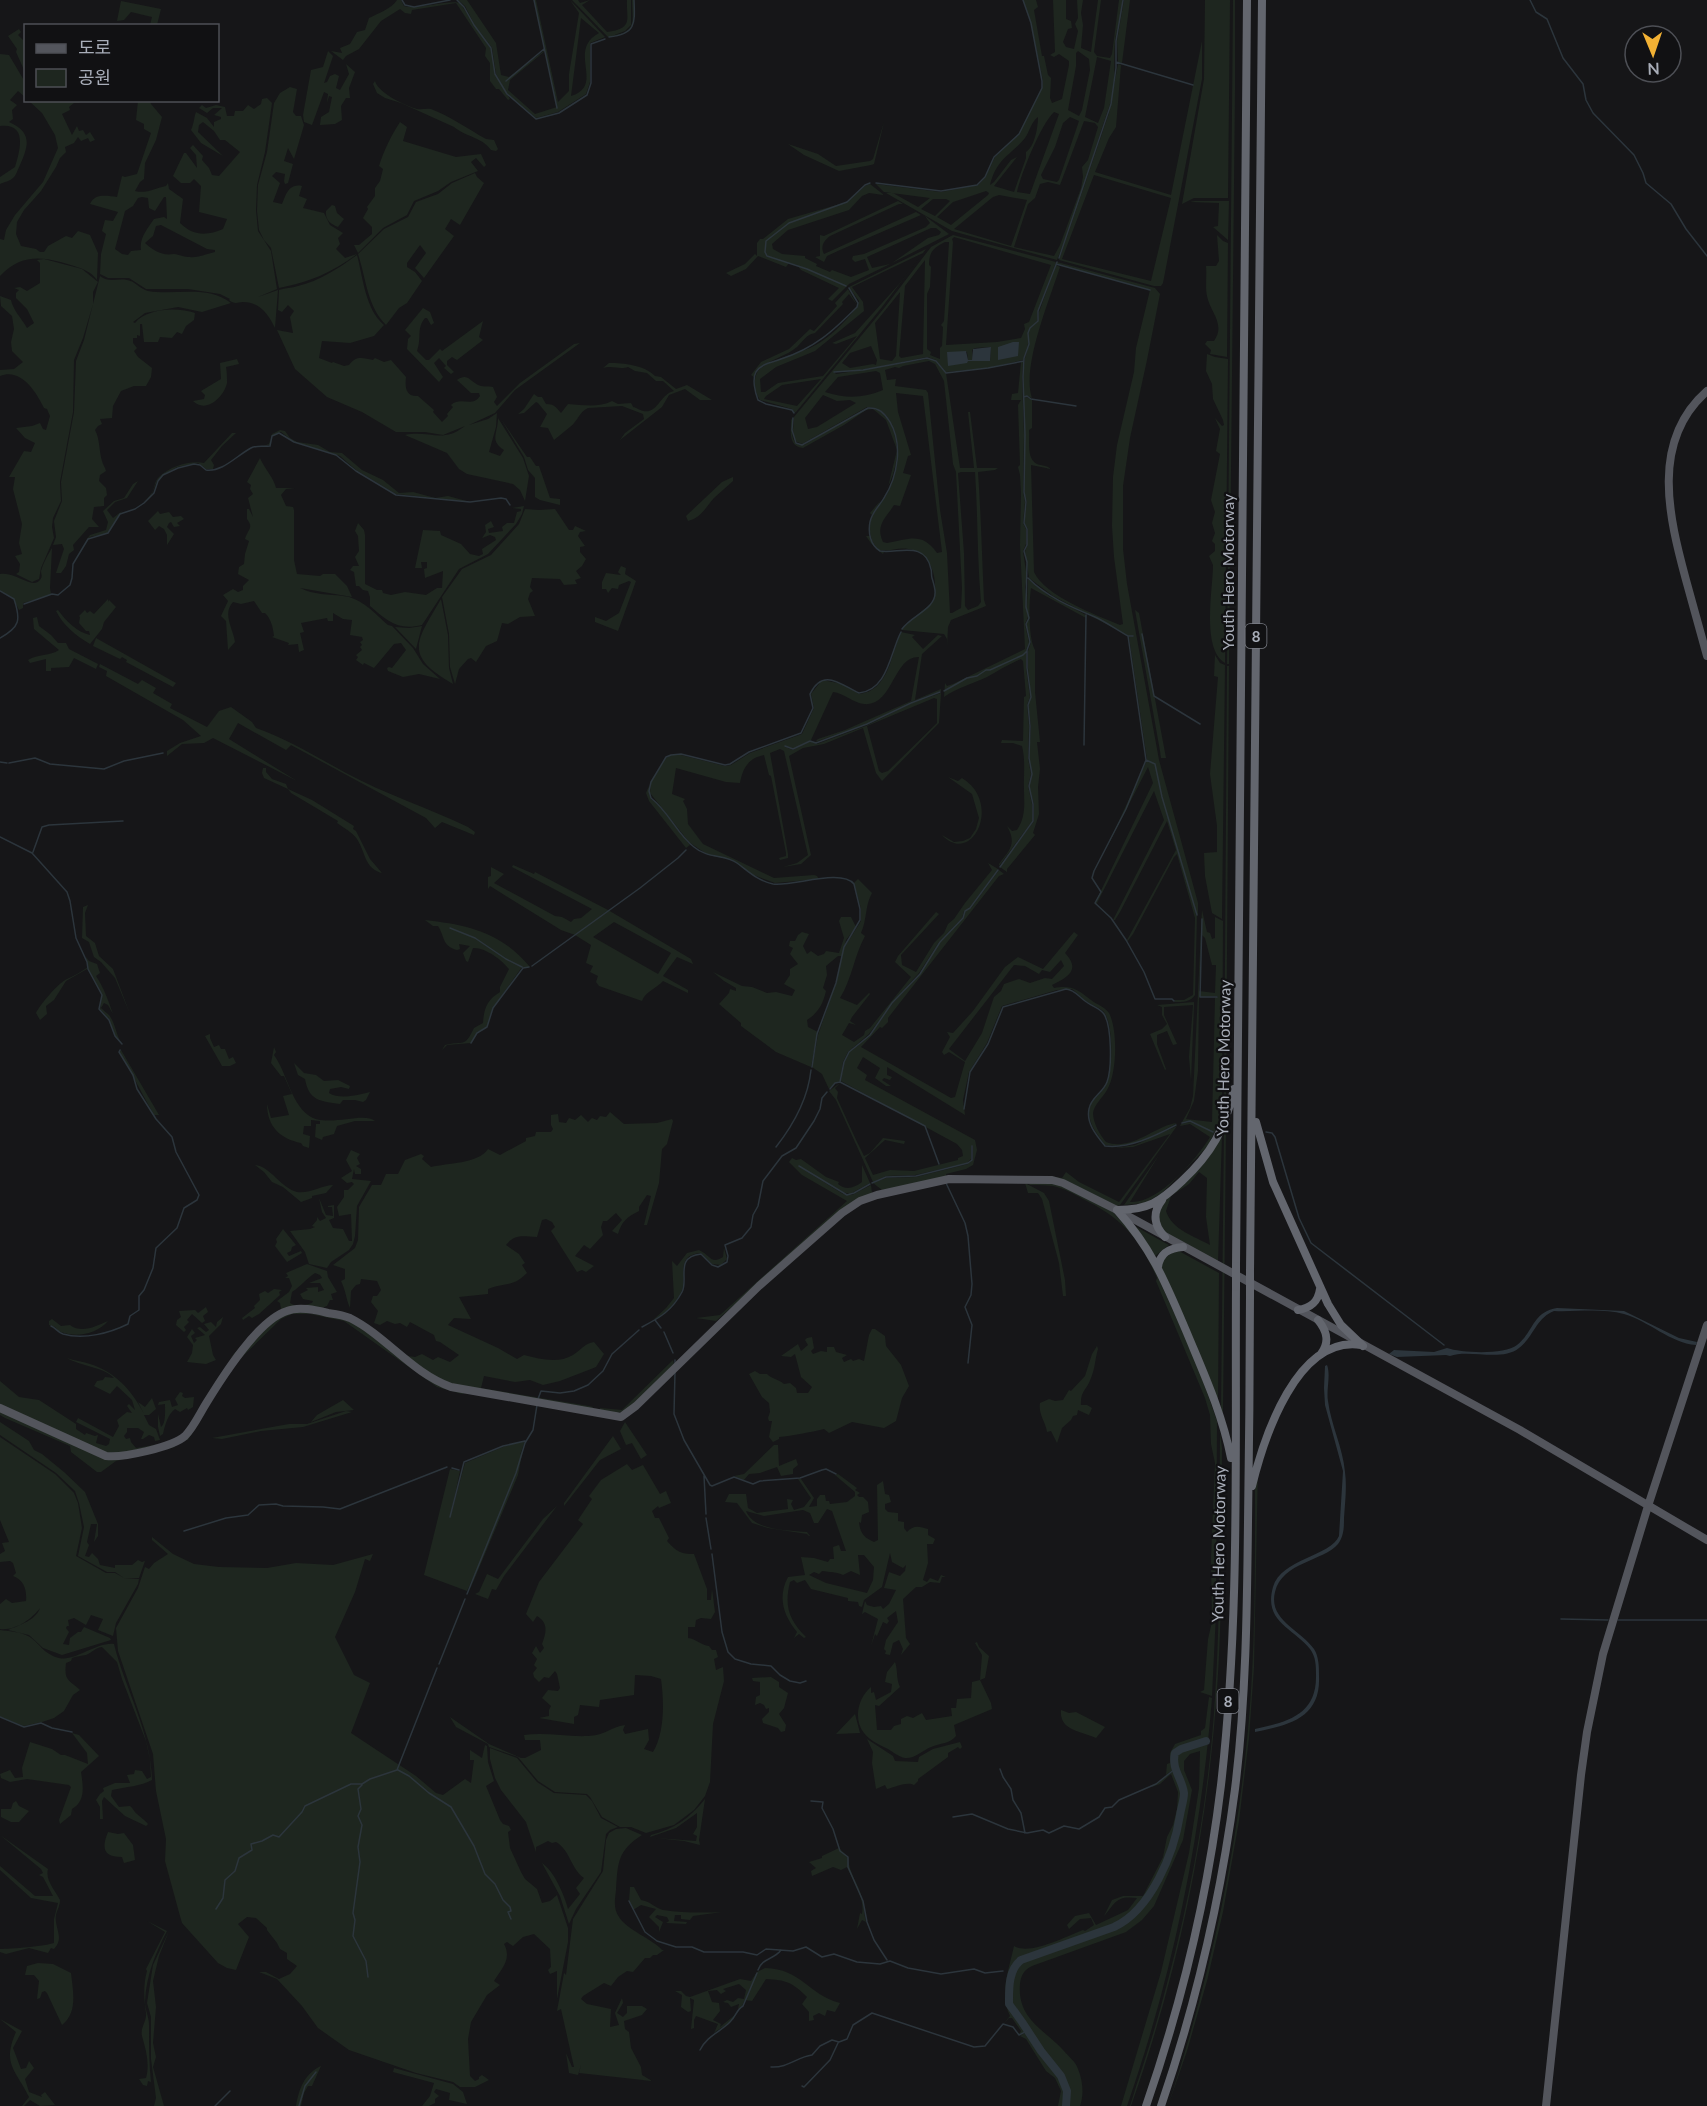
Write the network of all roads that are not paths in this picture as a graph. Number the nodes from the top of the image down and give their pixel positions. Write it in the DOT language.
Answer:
graph roads {
  1 [pos="1247,0"];
  2 [pos="1262,0"];
  3 [pos="1707,391"];
  4 [pos="1707,656"];
  5 [pos="1238,1073"];
  6 [pos="1252,1094"];
  7 [pos="1163,1199"];
  8 [pos="1117,1210"];
  9 [pos="1165,1237"];
  10 [pos="1183,1247"];
  11 [pos="1158,1268"];
  12 [pos="1320,1289"];
  13 [pos="1298,1310"];
  14 [pos="1318,1320"];
  15 [pos="1707,1324"];
  16 [pos="1363,1346"];
  17 [pos="1318,1356"];
  18 [pos="0,1408"];
  19 [pos="1234,1480"];
  20 [pos="1648,1506"];
  21 [pos="1248,1507"];
  22 [pos="1707,1540"];
  23 [pos="1146,2106"];
  24 [pos="1161,2106"];
  25 [pos="1546,2106"];
  1 -- 5 [label="highway, Youth Hero Motorway / 8"];
  2 -- 6 [label="highway, Youth Hero Motorway / 8"];
  3 -- 4 [label="main road"];
  5 -- 7 [label="highway"];
  5 -- 19 [label="highway, Youth Hero Motorway / 8, bridge"];
  6 -- 12 [label="highway"];
  6 -- 21 [label="highway, Youth Hero Motorway / 8, bridge"];
  7 -- 8 [label="highway"];
  7 -- 9 [label="highway"];
  8 -- 9 [label="main road"];
  8 -- 11 [label="highway"];
  8 -- 18 [label="main road"];
  9 -- 10 [label="main road"];
  10 -- 11 [label="highway"];
  10 -- 13 [label="main road"];
  11 -- 19 [label="highway"];
  12 -- 13 [label="highway"];
  12 -- 16 [label="highway"];
  13 -- 14 [label="main road"];
  14 -- 16 [label="main road"];
  14 -- 17 [label="highway"];
  15 -- 20 [label="main road"];
  16 -- 17 [label="highway"];
  16 -- 20 [label="main road"];
  17 -- 21 [label="highway"];
  19 -- 23 [label="highway, Youth Hero Motorway / 8"];
  20 -- 22 [label="main road"];
  20 -- 25 [label="main road"];
  21 -- 24 [label="highway, Youth Hero Motorway / 8"];
}
